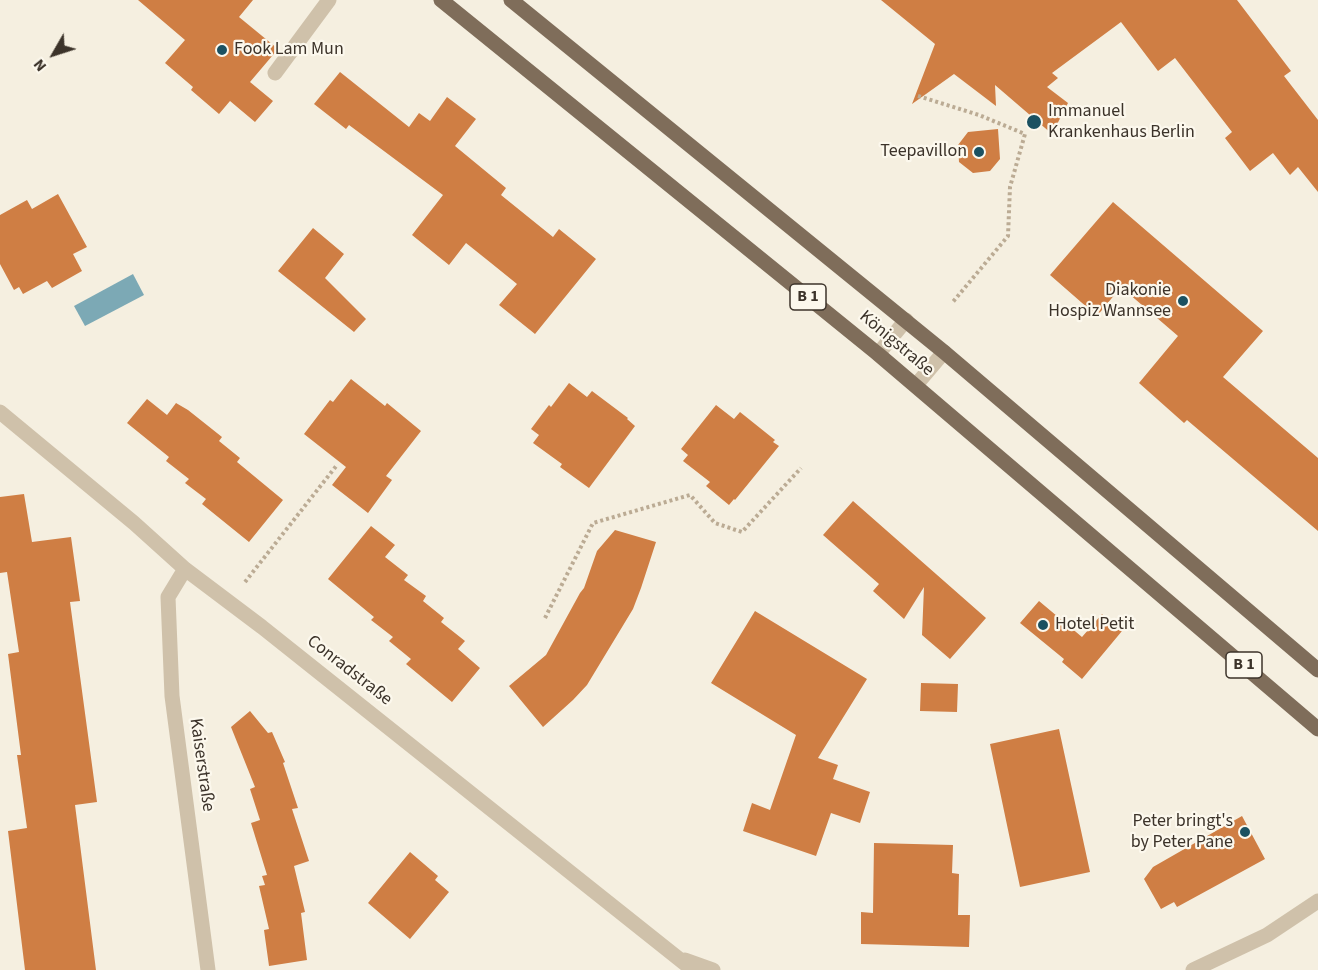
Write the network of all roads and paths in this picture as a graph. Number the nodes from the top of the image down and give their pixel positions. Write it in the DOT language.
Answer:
graph roads {
  1 [pos="330,0"];
  2 [pos="441,0"];
  3 [pos="511,0"];
  4 [pos="275,74"];
  5 [pos="918,96"];
  6 [pos="952,303"];
  7 [pos="906,320"];
  8 [pos="944,352"];
  9 [pos="878,354"];
  10 [pos="916,385"];
  11 [pos="0,412"];
  12 [pos="337,465"];
  13 [pos="801,468"];
  14 [pos="186,569"];
  15 [pos="242,586"];
  16 [pos="544,618"];
  17 [pos="1318,670"];
  18 [pos="1312,719"];
  19 [pos="1318,729"];
  20 [pos="1318,901"];
  21 [pos="676,957"];
  22 [pos="208,970"];
  23 [pos="693,970"];
  24 [pos="713,970"];
  25 [pos="1193,970"];
  1 -- 4 [label="street"];
  2 -- 9 [label="main road, Königstraße / B 1"];
  3 -- 7 [label="main road, Königstraße / B 1"];
  5 -- 6 [label="path"];
  7 -- 8 [label="main road, Königstraße / B 1"];
  7 -- 9 [label="street"];
  8 -- 10 [label="street"];
  8 -- 17 [label="main road, Königstraße / B 1"];
  9 -- 10 [label="main road, Königstraße / B 1"];
  10 -- 18 [label="main road, Königstraße / B 1"];
  11 -- 14 [label="street, Conradstraße"];
  12 -- 15 [label="path"];
  13 -- 16 [label="path"];
  14 -- 21 [label="street, Conradstraße"];
  14 -- 22 [label="street, Kaiserstraße"];
  18 -- 19 [label="main road, Königstraße / B 1"];
  20 -- 25 [label="street"];
  21 -- 23 [label="street, Conradstraße"];
  21 -- 24 [label="street, Conradstraße"];
}
